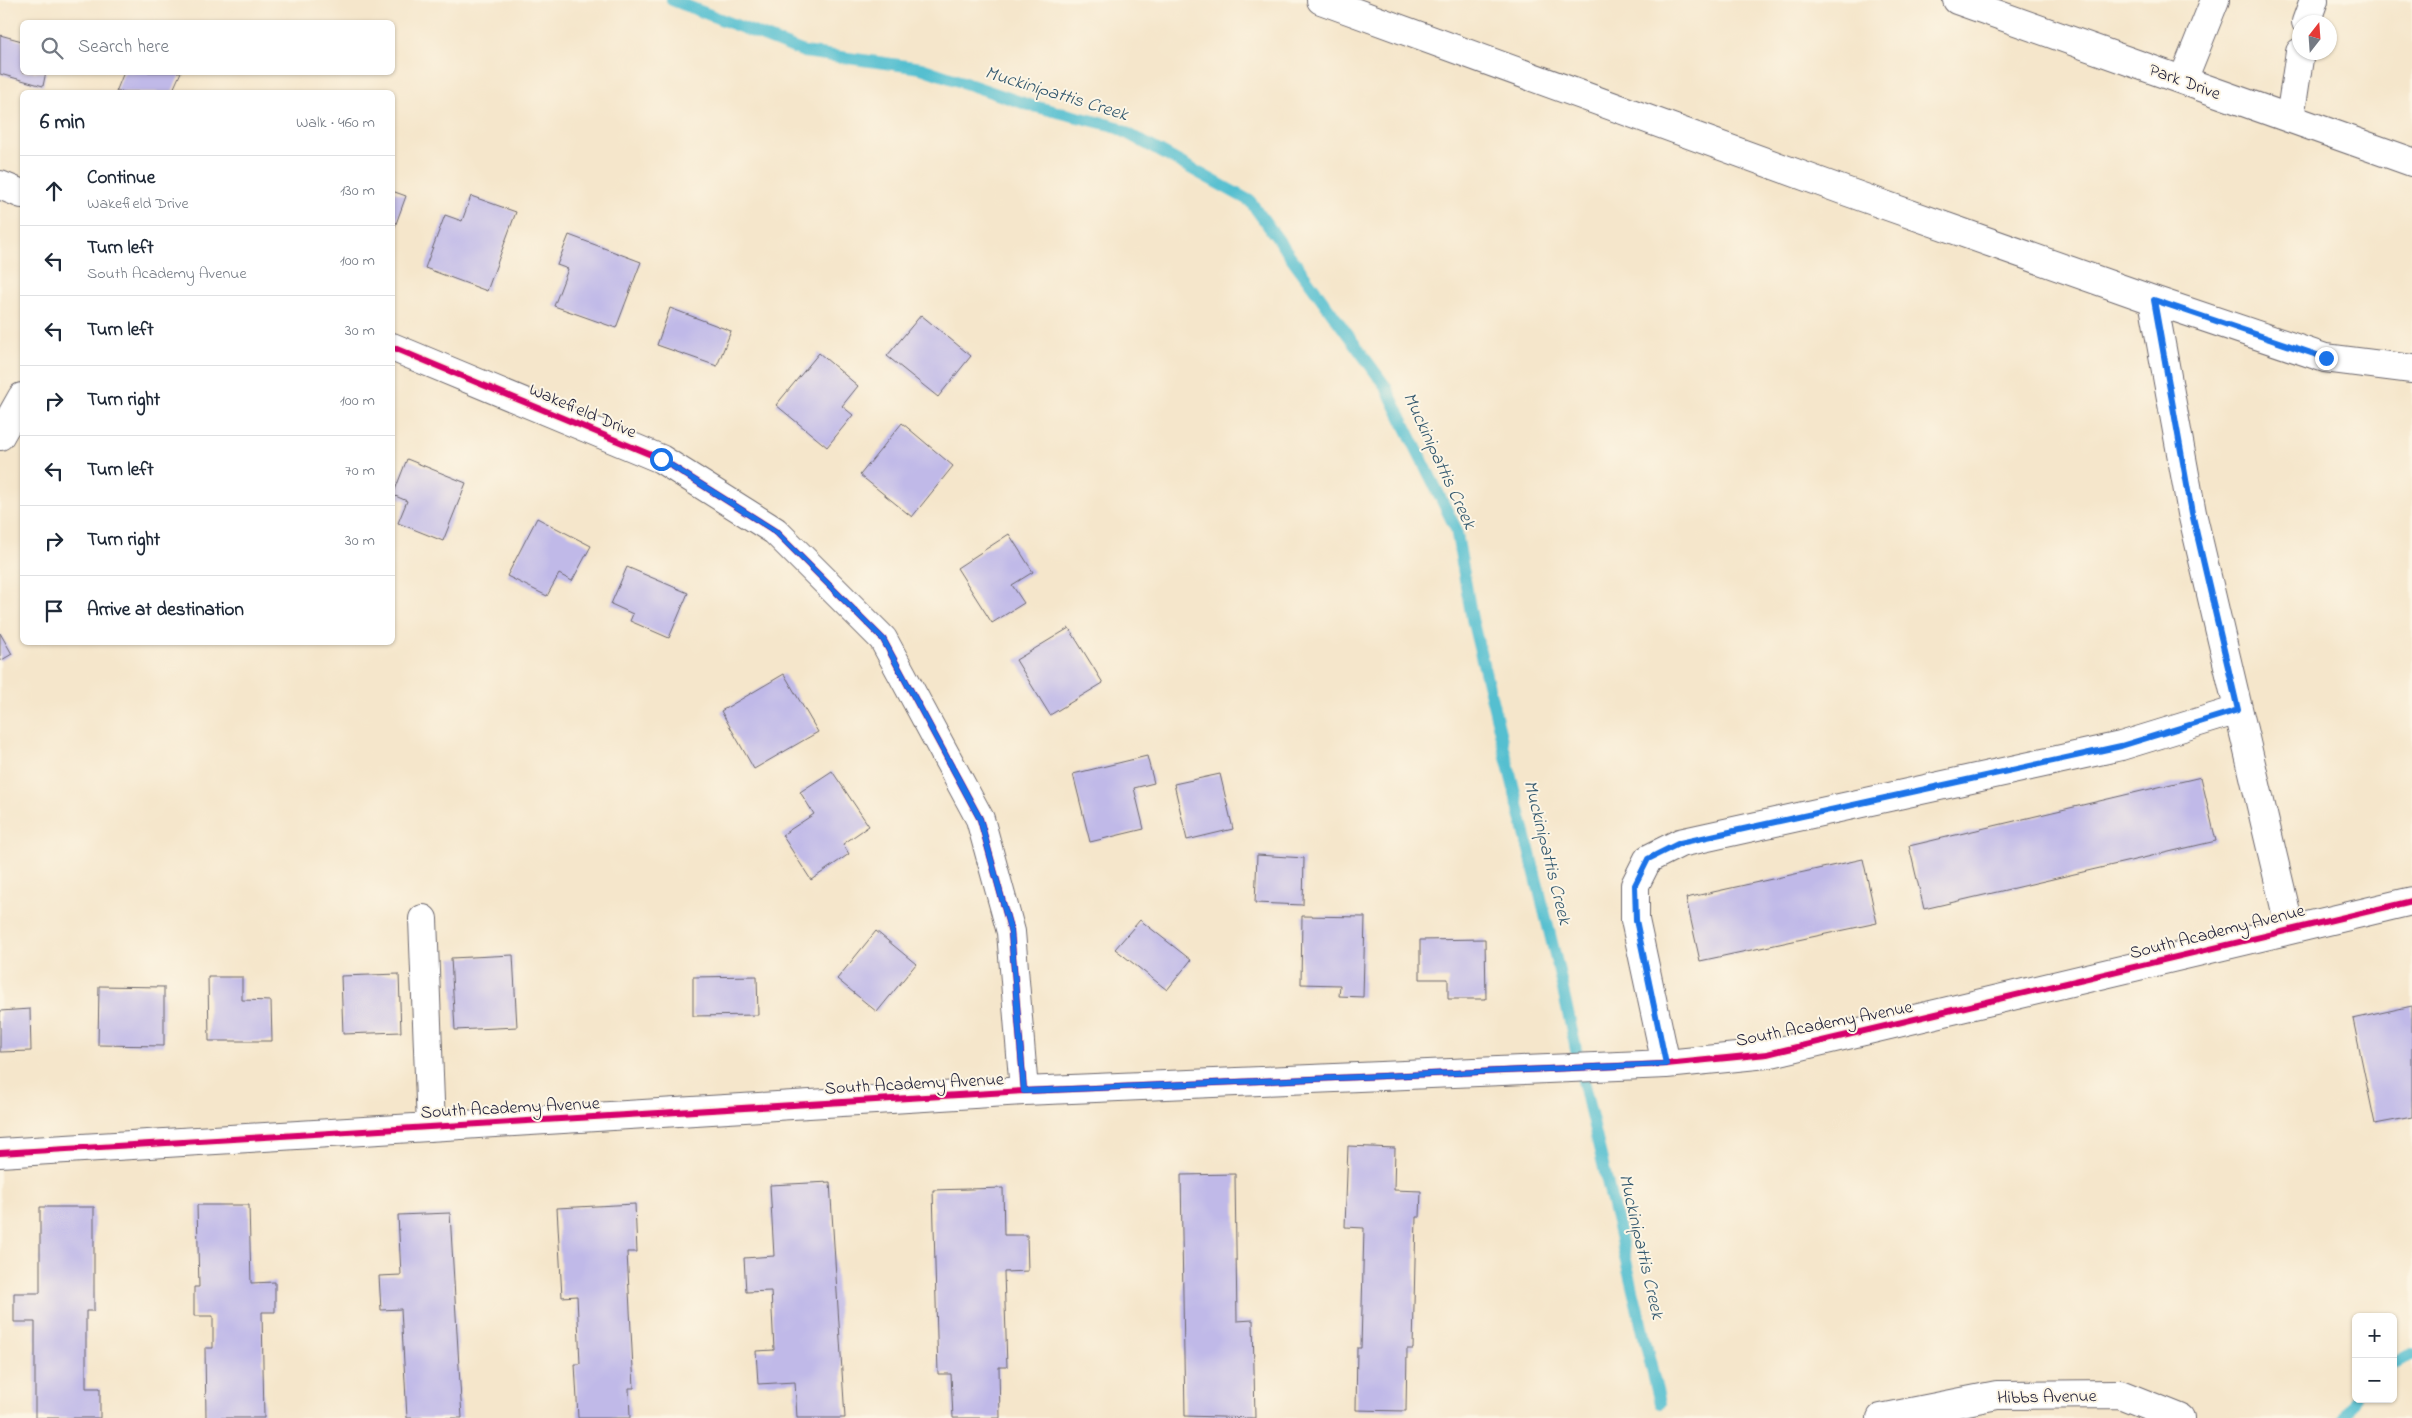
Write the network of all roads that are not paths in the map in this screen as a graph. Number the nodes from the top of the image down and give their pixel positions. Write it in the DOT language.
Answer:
graph roads {
  1 [pos="1321,0"];
  2 [pos="2215,0"];
  3 [pos="2314,0"];
  4 [pos="1972,2"];
  5 [pos="1388,11"];
  6 [pos="2309,15"];
  7 [pos="2299,60"];
  8 [pos="2183,80"];
  9 [pos="2290,118"];
  10 [pos="2412,162"];
  11 [pos="0,185"];
  12 [pos="20,193"];
  13 [pos="2154,300"];
  14 [pos="395,348"];
  15 [pos="2412,369"];
  16 [pos="20,401"];
  17 [pos="0,436"];
  18 [pos="2238,710"];
  19 [pos="2412,901"];
  20 [pos="423,919"];
  21 [pos="2290,929"];
  22 [pos="1666,1064"];
  23 [pos="1024,1091"];
  24 [pos="431,1127"];
  25 [pos="0,1153"];
  26 [pos="1881,1418"];
  27 [pos="2180,1418"];
  1 -- 5 [label="street"];
  2 -- 8 [label="street"];
  3 -- 6 [label="street"];
  4 -- 8 [label="street, Park Drive"];
  5 -- 13 [label="street"];
  7 -- 9 [label="street"];
  8 -- 9 [label="street, Park Drive"];
  9 -- 10 [label="street, Park Drive"];
  11 -- 12 [label="street"];
  13 -- 15 [label="street"];
  13 -- 18 [label="street"];
  14 -- 23 [label="street, Wakefield Drive"];
  16 -- 17 [label="street"];
  18 -- 21 [label="street"];
  18 -- 22 [label="street"];
  19 -- 21 [label="street, South Academy Avenue"];
  20 -- 24 [label="street"];
  21 -- 22 [label="street, South Academy Avenue"];
  22 -- 23 [label="street, South Academy Avenue"];
  23 -- 24 [label="street, South Academy Avenue"];
  24 -- 25 [label="street, South Academy Avenue"];
  26 -- 27 [label="street, Hibbs Avenue"];
}
